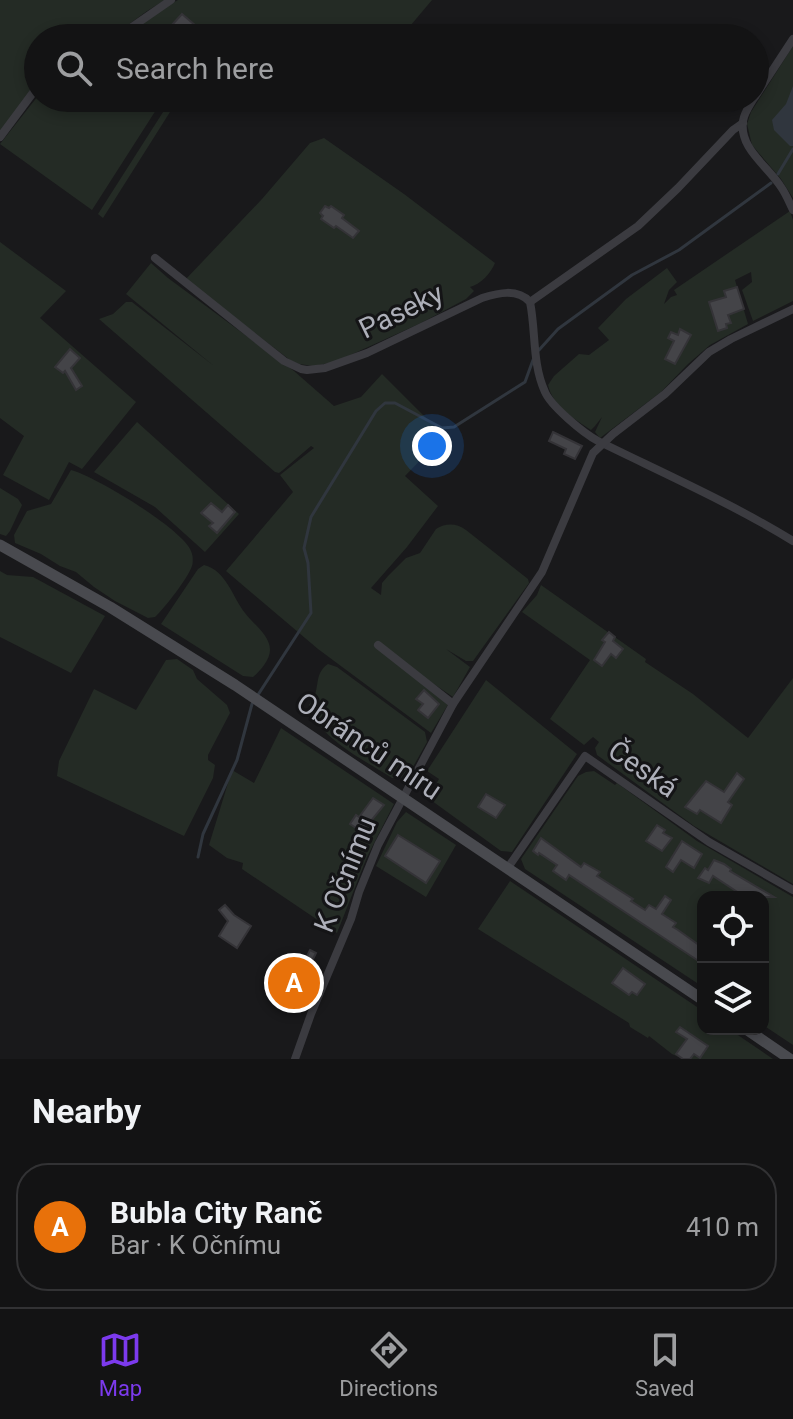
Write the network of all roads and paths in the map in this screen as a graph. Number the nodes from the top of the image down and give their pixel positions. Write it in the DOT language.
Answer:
graph roads {
  1 [pos="171,0"];
  2 [pos="136,24"];
  3 [pos="793,39"];
  4 [pos="769,76"];
  5 [pos="24,105"];
  6 [pos="747,112"];
  7 [pos="743,123"];
  8 [pos="0,137"];
  9 [pos="793,210"];
  10 [pos="155,258"];
  11 [pos="530,302"];
  12 [pos="793,309"];
  13 [pos="604,443"];
  14 [pos="793,541"];
  15 [pos="0,545"];
  16 [pos="378,645"];
  17 [pos="453,704"];
  18 [pos="403,797"];
  19 [pos="507,869"];
  20 [pos="793,890"];
  21 [pos="697,996"];
  22 [pos="755,1035"];
  23 [pos="295,1059"];
  24 [pos="790,1059"];
  1 -- 2 [label="street"];
  3 -- 4 [label="street"];
  5 -- 8 [label="street"];
  6 -- 7 [label="street"];
  7 -- 9 [label="street"];
  7 -- 11 [label="street"];
  10 -- 11 [label="street, Paseky"];
  11 -- 13 [label="street"];
  12 -- 13 [label="street"];
  13 -- 14 [label="street"];
  13 -- 17 [label="street, K Očnímu"];
  15 -- 18 [label="main road, Obránců míru"];
  16 -- 17 [label="street"];
  17 -- 18 [label="street, K Očnímu"];
  18 -- 19 [label="main road, Obránců míru"];
  18 -- 23 [label="street, K Očnímu"];
  19 -- 20 [label="street, Česká"];
  19 -- 21 [label="main road, Obránců míru"];
  22 -- 24 [label="main road"];
}
